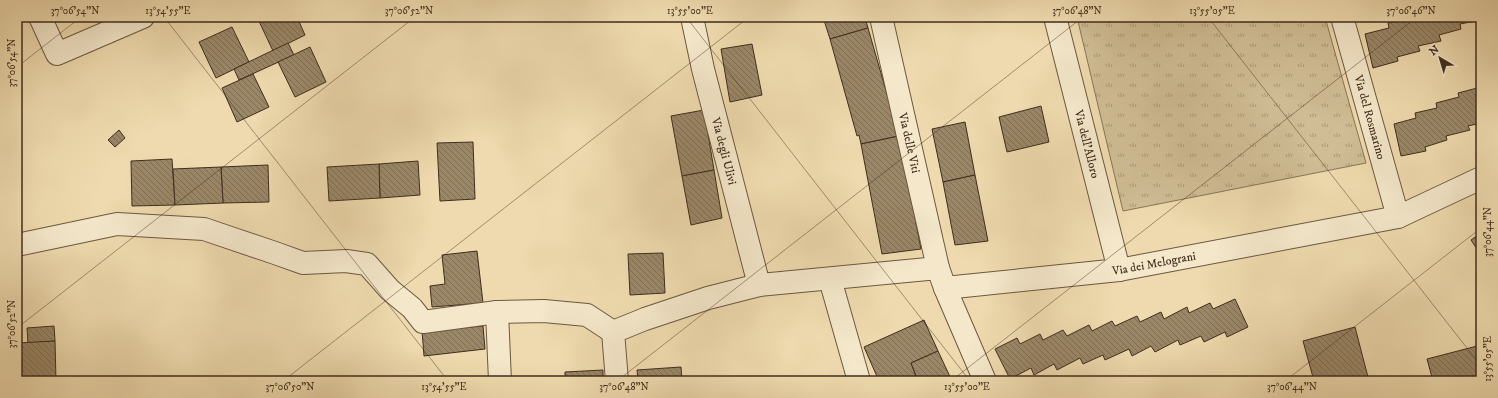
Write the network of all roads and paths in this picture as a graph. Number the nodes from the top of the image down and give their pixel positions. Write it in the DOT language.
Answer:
graph roads {
  1 [pos="40,17"];
  2 [pos="143,17"];
  3 [pos="692,17"];
  4 [pos="881,17"];
  5 [pos="1055,17"];
  6 [pos="1342,17"];
  7 [pos="1481,178"];
  8 [pos="1398,217"];
  9 [pos="17,245"];
  10 [pos="1118,270"];
  11 [pos="942,278"];
  12 [pos="830,279"];
  13 [pos="759,285"];
  14 [pos="497,312"];
  15 [pos="613,332"];
  16 [pos="500,381"];
  17 [pos="617,381"];
  18 [pos="859,381"];
  19 [pos="985,381"];
  1 -- 2 [label="street"];
  3 -- 13 [label="street, Via degli Ulivi"];
  4 -- 11 [label="street, Via delle Viti"];
  5 -- 10 [label="street, Via dell'Alloro"];
  6 -- 8 [label="street, Via del Rosmarino"];
  7 -- 8 [label="street, Via dei Melograni"];
  8 -- 10 [label="street, Via dei Melograni"];
  9 -- 14 [label="street"];
  10 -- 11 [label="street, Via dei Melograni"];
  11 -- 12 [label="street, Via dei Melograni"];
  11 -- 19 [label="street, Via delle Viti"];
  12 -- 13 [label="street, Via dei Melograni"];
  12 -- 18 [label="street"];
  13 -- 15 [label="street, Via dei Melograni"];
  14 -- 15 [label="street"];
  14 -- 16 [label="street"];
  15 -- 17 [label="street"];
}
